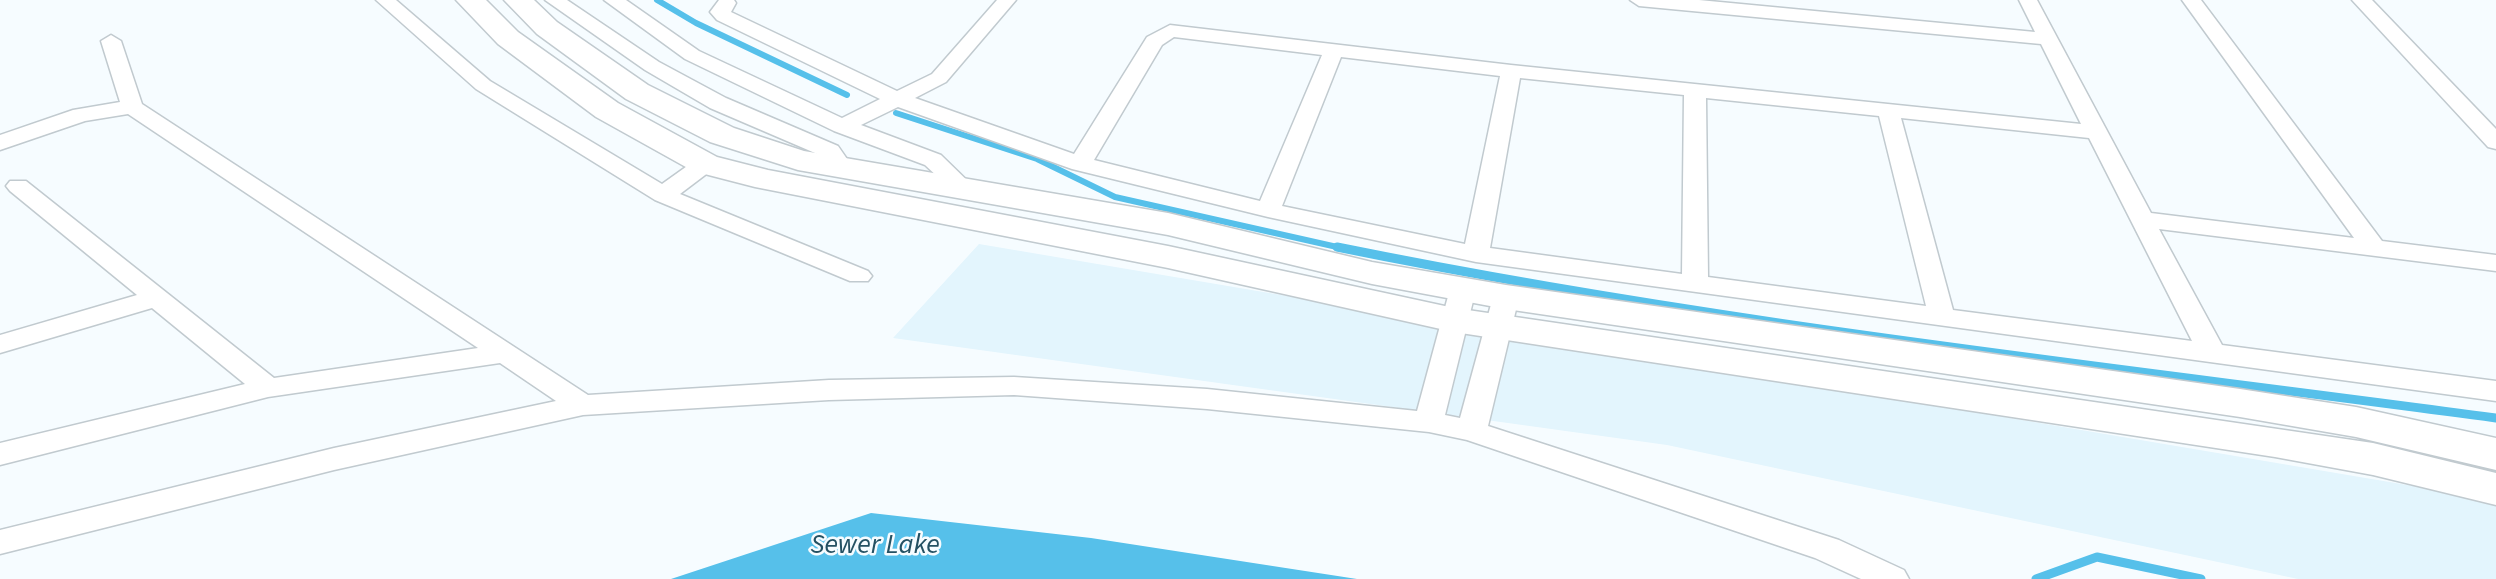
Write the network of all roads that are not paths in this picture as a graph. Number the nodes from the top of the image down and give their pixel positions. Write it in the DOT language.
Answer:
graph roads {
  1 [pos="385,0"];
  2 [pos="470,0"];
  3 [pos="518,0"];
  4 [pos="554,0"];
  5 [pos="613,0"];
  6 [pos="1007,0"];
  7 [pos="1639,0"];
  8 [pos="2028,0"];
  9 [pos="2191,0"];
  10 [pos="2361,0"];
  11 [pos="728,1"];
  12 [pos="654,29"];
  13 [pos="2049,39"];
  14 [pos="111,41"];
  15 [pos="615,41"];
  16 [pos="1334,50"];
  17 [pos="1511,71"];
  18 [pos="755,85"];
  19 [pos="1695,90"];
  20 [pos="896,98"];
  21 [pos="718,103"];
  22 [pos="132,107"];
  23 [pos="1888,110"];
  24 [pos="842,126"];
  25 [pos="2097,132"];
  26 [pos="2496,142"];
  27 [pos="0,143"];
  28 [pos="705,164"];
  29 [pos="1080,164"];
  30 [pos="842,169"];
  31 [pos="18,186"];
  32 [pos="965,191"];
  33 [pos="663,195"];
  34 [pos="1268,210"];
  35 [pos="2143,219"];
  36 [pos="2373,247"];
  37 [pos="1476,254"];
  38 [pos="2496,262"];
  39 [pos="859,276"];
  40 [pos="1695,284"];
  41 [pos="156,298"];
  42 [pos="1459,305"];
  43 [pos="1503,313"];
  44 [pos="1942,318"];
  45 [pos="0,344"];
  46 [pos="508,353"];
  47 [pos="2212,353"];
  48 [pos="268,388"];
  49 [pos="2496,391"];
  50 [pos="583,405"];
  51 [pos="1429,422"];
  52 [pos="1472,431"];
  53 [pos="0,454"];
  54 [pos="2496,454"];
  55 [pos="2496,489"];
  56 [pos="0,542"];
  57 [pos="1892,579"];
  1 -- 33 [label="street"];
  2 -- 28 [label="main road"];
  3 -- 30 [label="main road"];
  4 -- 15 [label="street"];
  5 -- 12 [label="street"];
  6 -- 20 [label="street"];
  7 -- 13 [label="street"];
  8 -- 13 [label="street"];
  9 -- 36 [label="street"];
  10 -- 26 [label="street"];
  11 -- 20 [label="street"];
  12 -- 15 [label="street"];
  12 -- 18 [label="street"];
  13 -- 25 [label="street"];
  14 -- 22 [label="street"];
  15 -- 21 [label="street"];
  16 -- 17 [label="street"];
  16 -- 29 [label="street"];
  16 -- 34 [label="street"];
  17 -- 19 [label="street"];
  17 -- 37 [label="street"];
  18 -- 21 [label="street"];
  18 -- 24 [label="street"];
  19 -- 23 [label="street"];
  19 -- 40 [label="street"];
  20 -- 24 [label="street"];
  20 -- 29 [label="street"];
  21 -- 30 [label="street"];
  22 -- 27 [label="street"];
  22 -- 46 [label="street"];
  23 -- 25 [label="street"];
  23 -- 44 [label="street"];
  24 -- 32 [label="street"];
  25 -- 35 [label="street"];
  28 -- 33 [label="street"];
  28 -- 42 [label="main road"];
  29 -- 34 [label="street"];
  30 -- 32 [label="main road"];
  31 -- 41 [label="street"];
  32 -- 42 [label="main road"];
  33 -- 39 [label="street"];
  34 -- 37 [label="street"];
  35 -- 36 [label="street"];
  35 -- 47 [label="street"];
  36 -- 38 [label="street"];
  37 -- 40 [label="street"];
  40 -- 44 [label="street"];
  41 -- 45 [label="street"];
  41 -- 48 [label="street"];
  42 -- 43 [label="main road"];
  42 -- 51 [label="street"];
  43 -- 52 [label="street"];
  43 -- 54 [label="main road"];
  43 -- 55 [label="main road"];
  44 -- 47 [label="street"];
  46 -- 48 [label="street"];
  46 -- 50 [label="street"];
  47 -- 49 [label="street"];
  48 -- 53 [label="street"];
  50 -- 51 [label="street"];
  50 -- 56 [label="street"];
  51 -- 52 [label="street"];
  52 -- 57 [label="street"];
}
